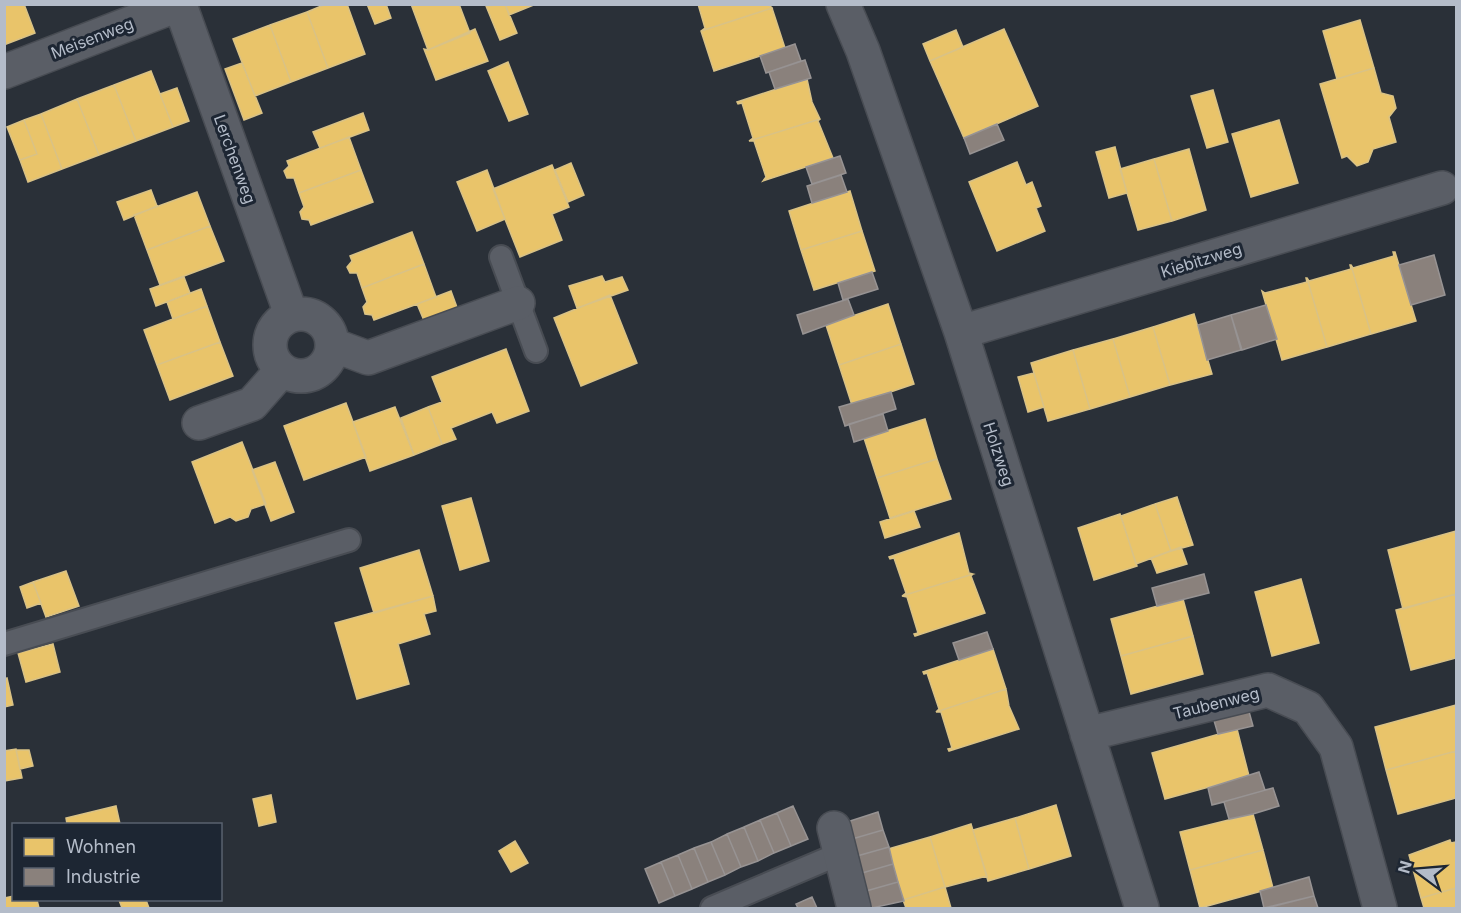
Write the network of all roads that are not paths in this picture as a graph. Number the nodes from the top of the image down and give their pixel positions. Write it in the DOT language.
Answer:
graph roads {
  1 [pos="180,4"];
  2 [pos="843,4"];
  3 [pos="4,72"];
  4 [pos="1442,188"];
  5 [pos="501,257"];
  6 [pos="518,303"];
  7 [pos="291,314"];
  8 [pos="960,332"];
  9 [pos="333,345"];
  10 [pos="536,351"];
  11 [pos="281,371"];
  12 [pos="199,423"];
  13 [pos="349,540"];
  14 [pos="4,644"];
  15 [pos="1088,734"];
  16 [pos="837,841"];
  17 [pos="712,909"];
  18 [pos="854,909"];
  19 [pos="1142,909"];
  20 [pos="1380,909"];
  1 -- 3 [label="street, Meisenweg"];
  1 -- 7 [label="street, Lerchenweg"];
  2 -- 8 [label="street, Holzweg"];
  4 -- 8 [label="street, Kiebitzweg"];
  5 -- 6 [label="lane"];
  6 -- 9 [label="street"];
  6 -- 10 [label="lane"];
  7 -- 9 [label="street"];
  7 -- 11 [label="street"];
  8 -- 15 [label="street, Holzweg"];
  9 -- 11 [label="street"];
  11 -- 12 [label="street"];
  13 -- 14 [label="lane"];
  15 -- 19 [label="street, Holzweg"];
  15 -- 20 [label="street, Taubenweg"];
  16 -- 17 [label="lane"];
  16 -- 18 [label="street"];
}
